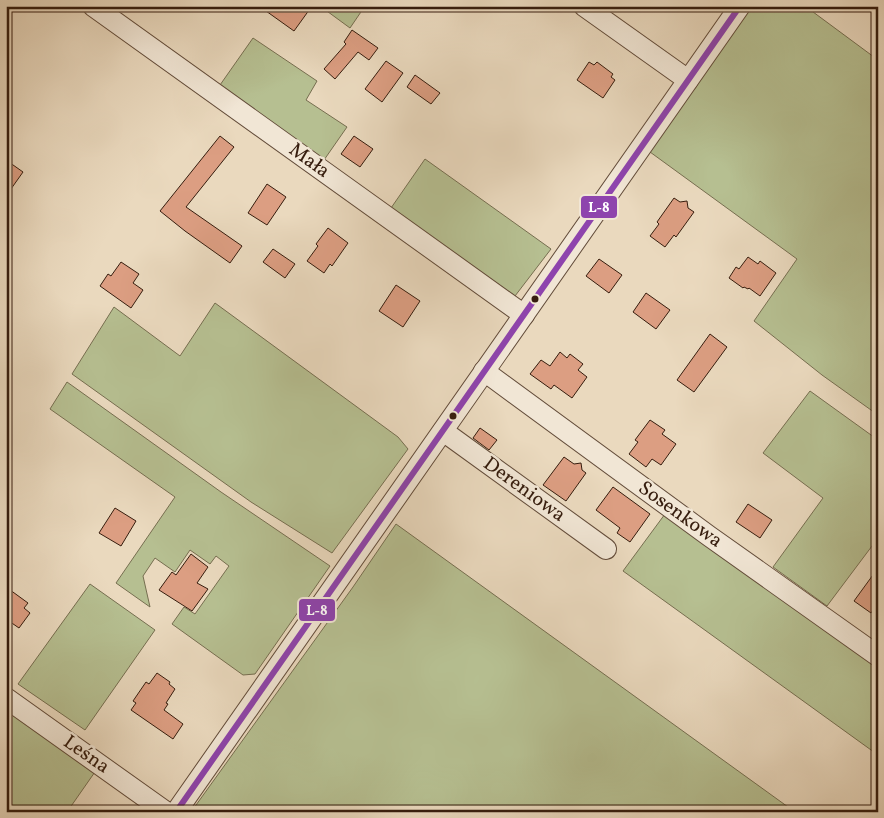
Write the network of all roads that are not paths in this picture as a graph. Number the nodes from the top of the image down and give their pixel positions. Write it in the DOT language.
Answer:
graph roads {
  1 [pos="93,6"];
  2 [pos="584,6"];
  3 [pos="740,6"];
  4 [pos="688,80"];
  5 [pos="524,315"];
  6 [pos="484,371"];
  7 [pos="443,431"];
  8 [pos="606,549"];
  9 [pos="878,656"];
  10 [pos="6,698"];
  11 [pos="166,812"];
  12 [pos="176,812"];
  1 -- 5 [label="street, Mała"];
  2 -- 4 [label="street"];
  3 -- 4 [label="street"];
  4 -- 5 [label="street"];
  5 -- 6 [label="street"];
  6 -- 7 [label="street"];
  6 -- 9 [label="street, Sosenkowa"];
  7 -- 8 [label="street, Dereniowa"];
  7 -- 12 [label="street"];
  10 -- 11 [label="street, Leśna"];
}
